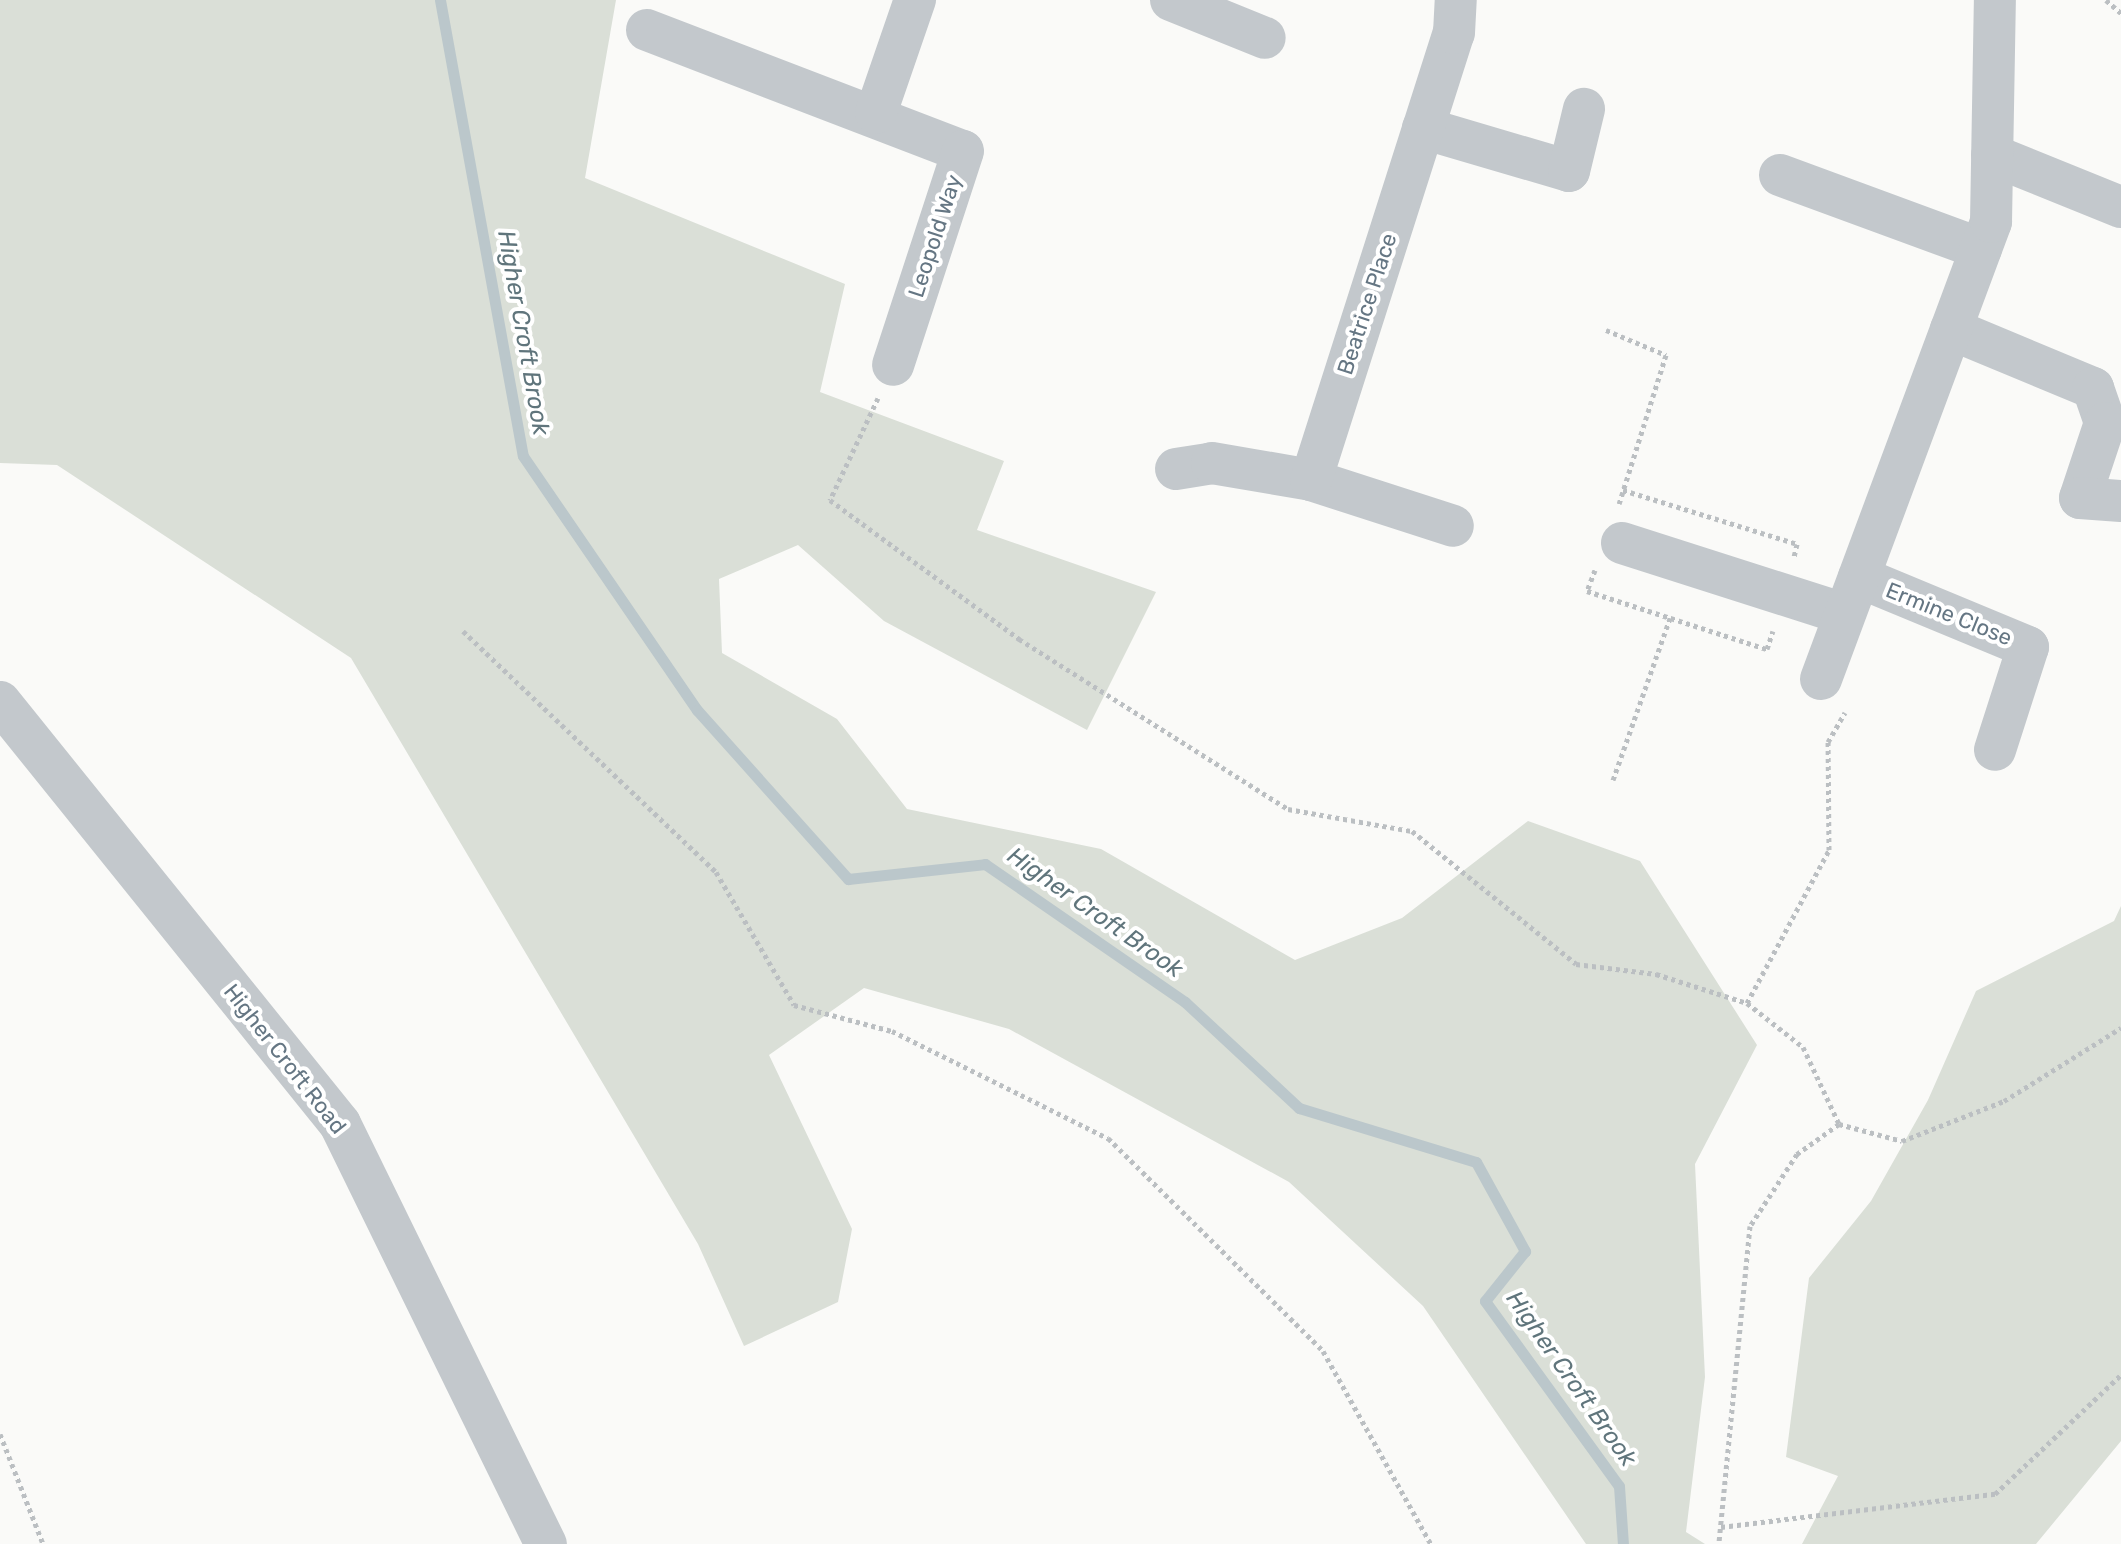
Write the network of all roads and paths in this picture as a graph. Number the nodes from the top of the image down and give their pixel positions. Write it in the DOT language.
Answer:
graph roads {
  1 [pos="915,0"];
  2 [pos="1171,0"];
  3 [pos="1456,0"];
  4 [pos="1995,0"];
  5 [pos="2106,0"];
  6 [pos="2121,13"];
  7 [pos="647,30"];
  8 [pos="1265,38"];
  9 [pos="1584,109"];
  10 [pos="876,113"];
  11 [pos="1423,128"];
  12 [pos="1992,155"];
  13 [pos="1780,175"];
  14 [pos="2121,207"];
  15 [pos="1981,249"];
  16 [pos="1951,329"];
  17 [pos="893,365"];
  18 [pos="1176,469"];
  19 [pos="1311,480"];
  20 [pos="1623,490"];
  21 [pos="2121,501"];
  22 [pos="1453,526"];
  23 [pos="1622,543"];
  24 [pos="1786,595"];
  25 [pos="1850,595"];
  26 [pos="1670,618"];
  27 [pos="463,631"];
  28 [pos="1821,679"];
  29 [pos="0,702"];
  30 [pos="1995,750"];
  31 [pos="1613,780"];
  32 [pos="1747,1003"];
  33 [pos="2121,1028"];
  34 [pos="1839,1124"];
  35 [pos="2121,1375"];
  36 [pos="0,1434"];
  37 [pos="1721,1527"];
  38 [pos="43,1544"];
  39 [pos="546,1544"];
  40 [pos="1431,1544"];
  41 [pos="1719,1544"];
  1 -- 10 [label="street"];
  2 -- 8 [label="street"];
  3 -- 11 [label="street, Beatrice Place"];
  4 -- 12 [label="street, Ermine Close"];
  5 -- 6 [label="path"];
  7 -- 10 [label="street, Leopold Way"];
  9 -- 11 [label="street"];
  10 -- 17 [label="street, Leopold Way"];
  11 -- 19 [label="street, Beatrice Place"];
  12 -- 14 [label="street"];
  12 -- 15 [label="street, Ermine Close"];
  13 -- 15 [label="street"];
  15 -- 16 [label="street, Ermine Close"];
  16 -- 21 [label="street"];
  16 -- 25 [label="street, Ermine Close"];
  17 -- 32 [label="path"];
  18 -- 19 [label="street"];
  19 -- 22 [label="street"];
  20 -- 24 [label="path"];
  23 -- 24 [label="street, Ermine Close"];
  24 -- 25 [label="street, Ermine Close"];
  25 -- 28 [label="street, Ermine Close"];
  25 -- 30 [label="street, Ermine Close"];
  26 -- 31 [label="path"];
  27 -- 40 [label="path"];
  28 -- 32 [label="path"];
  29 -- 39 [label="street, Higher Croft Road"];
  32 -- 34 [label="path"];
  33 -- 34 [label="path"];
  34 -- 37 [label="path"];
  35 -- 37 [label="path"];
  36 -- 38 [label="path"];
  37 -- 41 [label="path"];
}
